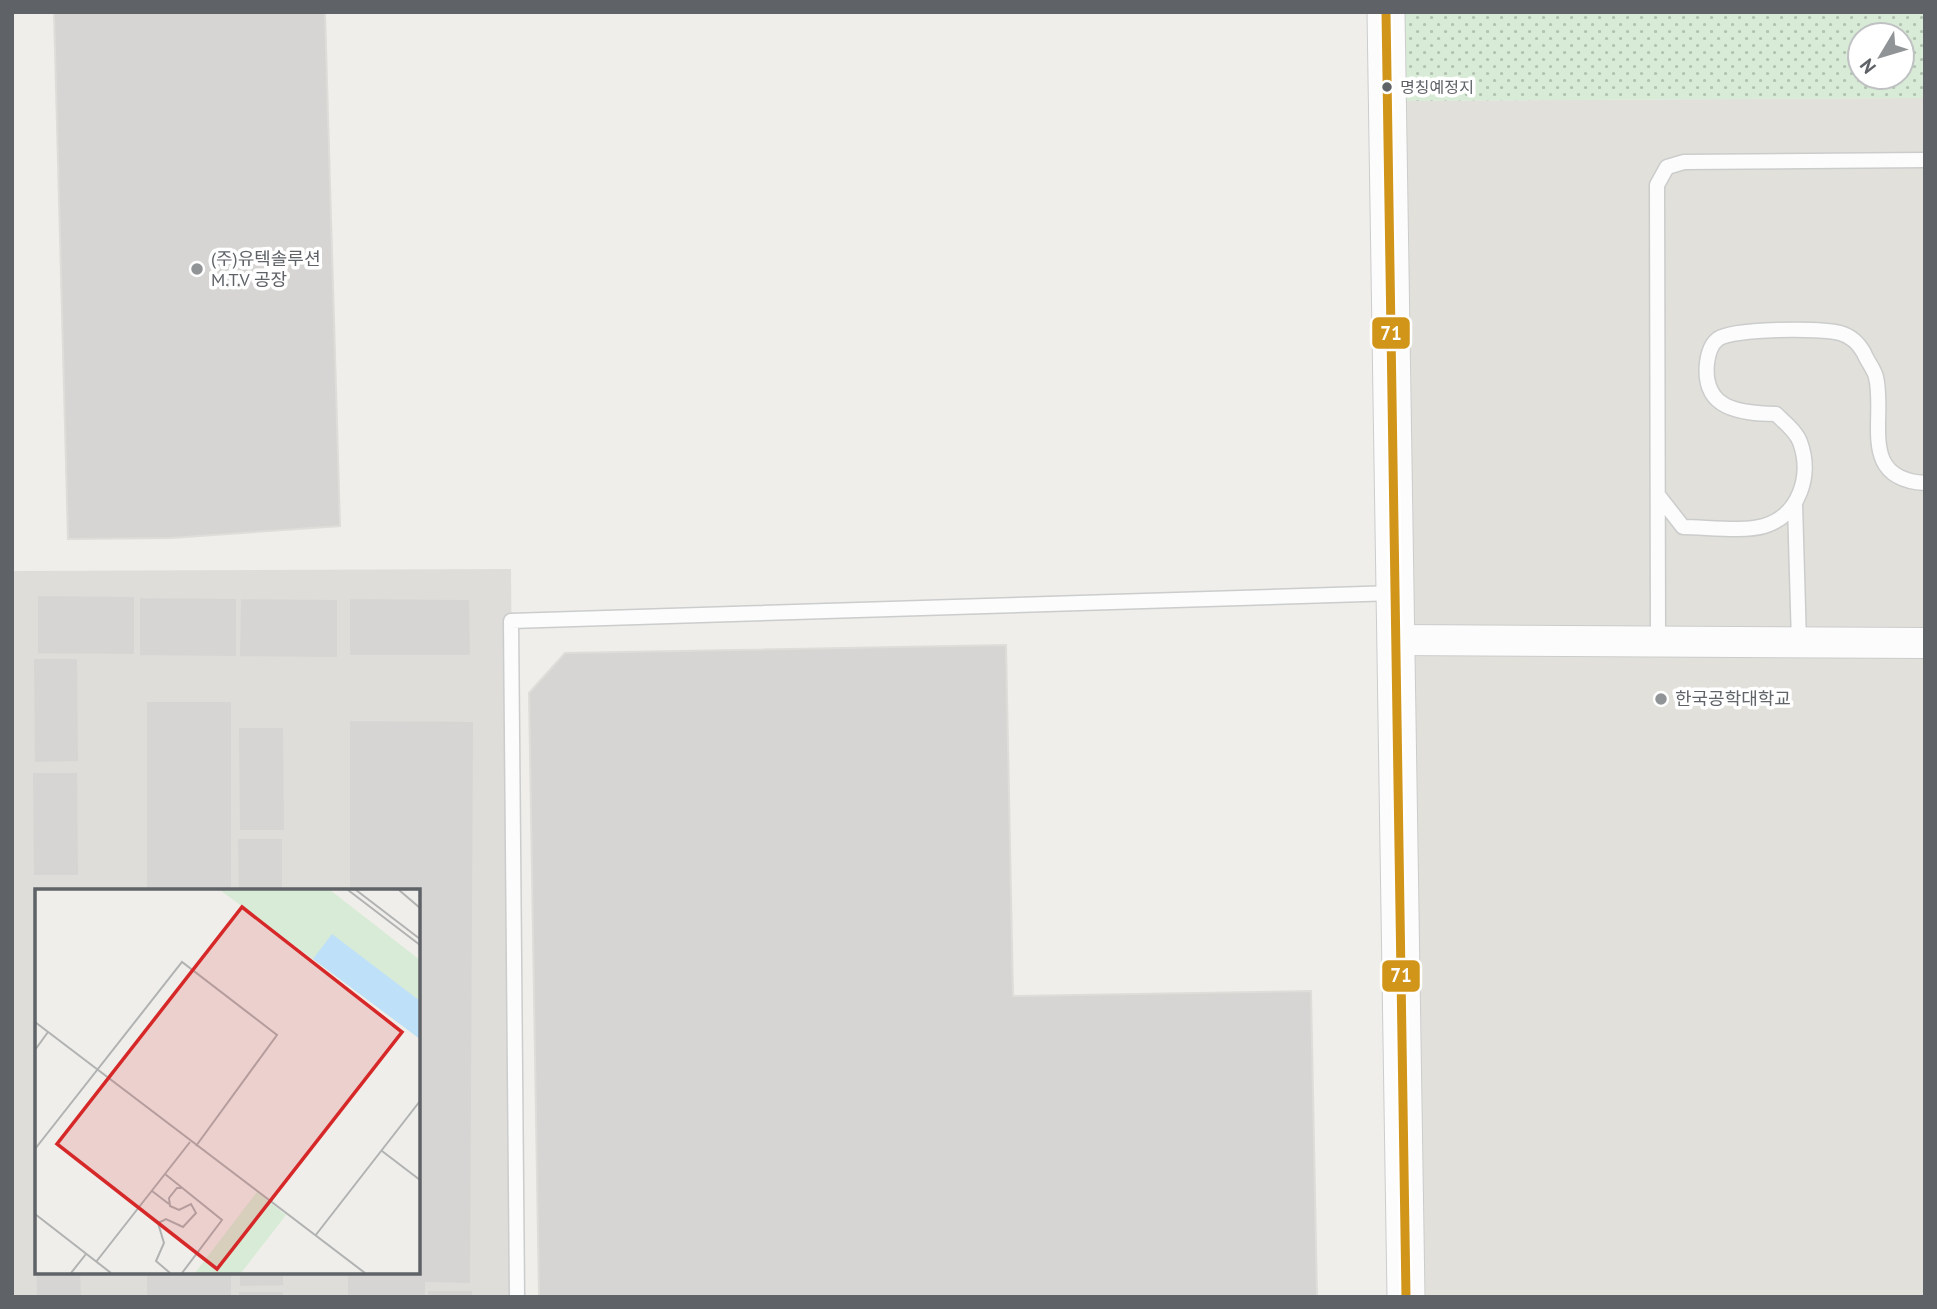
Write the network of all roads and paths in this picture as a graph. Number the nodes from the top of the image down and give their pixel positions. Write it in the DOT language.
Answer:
graph roads {
  1 [pos="1386,12"];
  2 [pos="1925,160"];
  3 [pos="1925,483"];
  4 [pos="1658,495"];
  5 [pos="1795,503"];
  6 [pos="1395,593"];
  7 [pos="1396,640"];
  8 [pos="1658,642"];
  9 [pos="1799,643"];
  10 [pos="1925,643"];
  11 [pos="517,1297"];
  12 [pos="1406,1297"];
  1 -- 6 [label="street"];
  2 -- 4 [label="lane"];
  3 -- 5 [label="lane"];
  4 -- 5 [label="lane"];
  4 -- 8 [label="lane"];
  5 -- 9 [label="lane"];
  6 -- 7 [label="street"];
  6 -- 11 [label="lane"];
  7 -- 8 [label="street"];
  7 -- 12 [label="street"];
  8 -- 9 [label="street"];
  9 -- 10 [label="street"];
}
